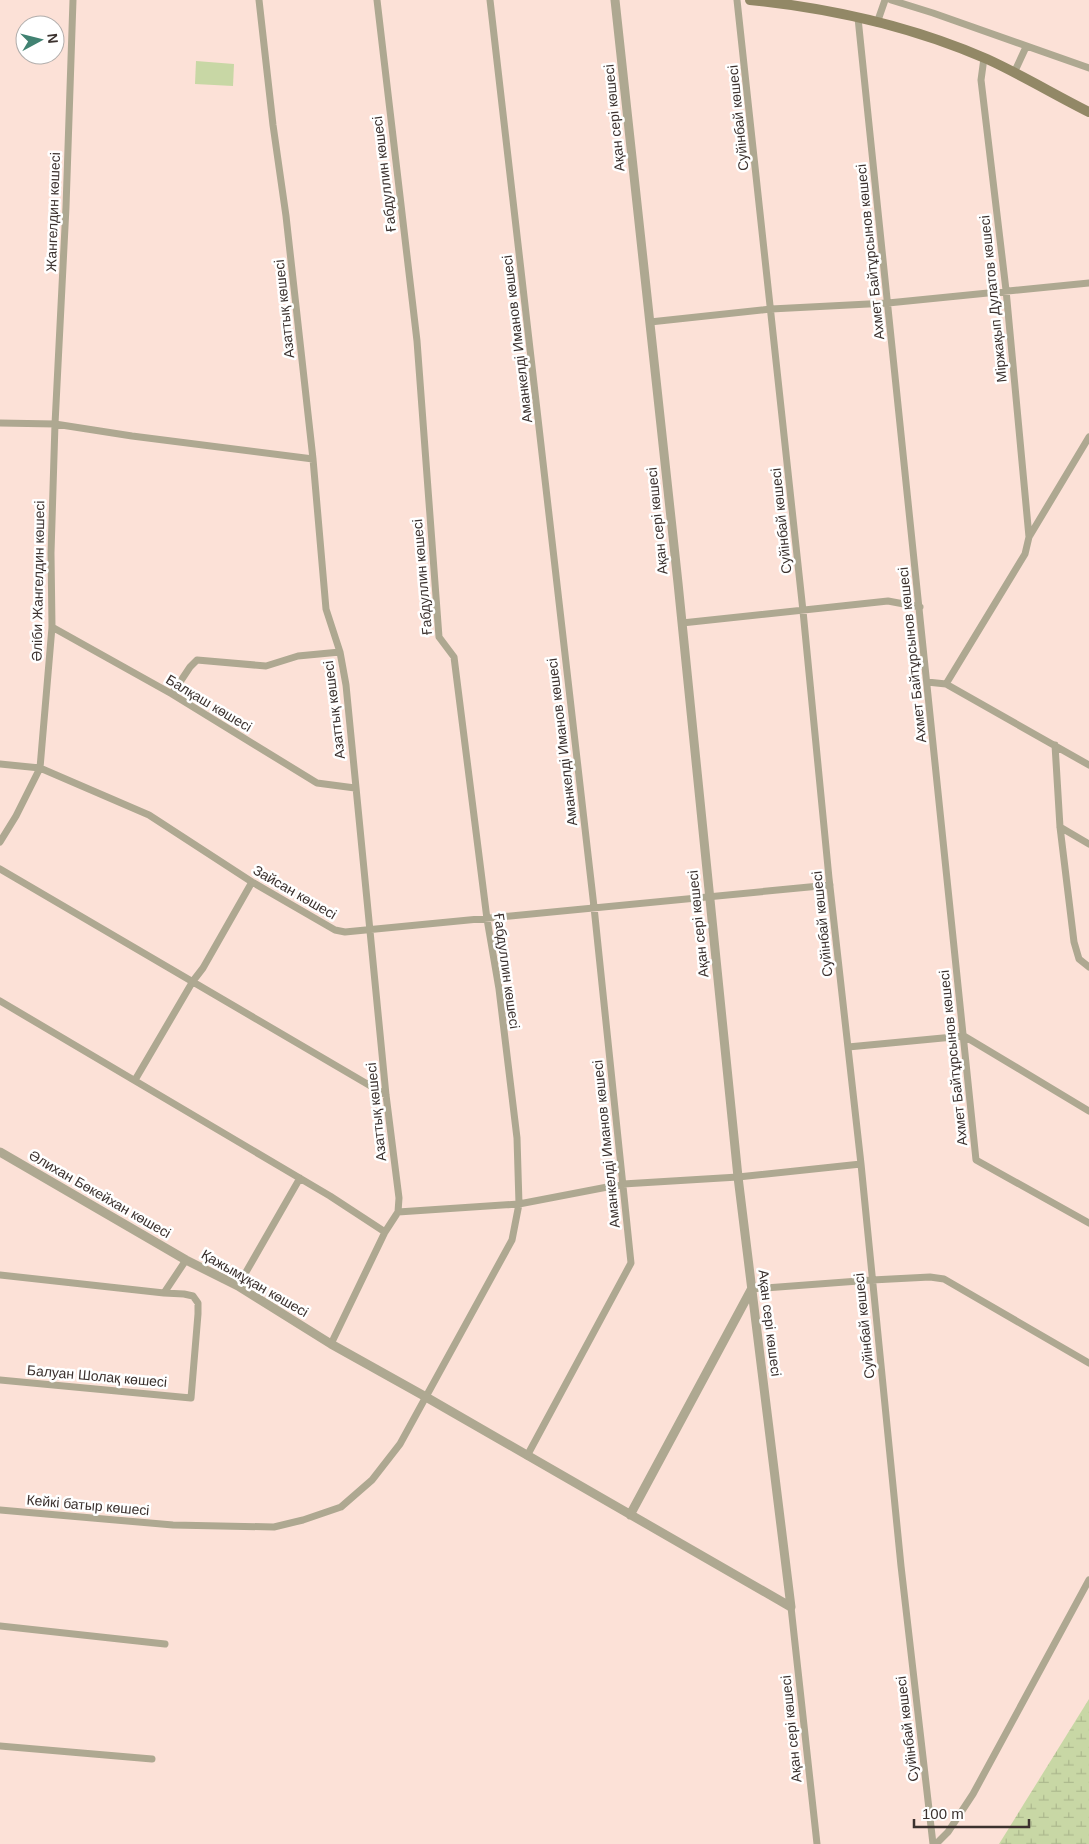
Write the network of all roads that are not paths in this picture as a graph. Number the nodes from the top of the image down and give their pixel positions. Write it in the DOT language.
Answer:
graph roads {
  1 [pos="73,0"];
  2 [pos="259,0"];
  3 [pos="377,0"];
  4 [pos="490,0"];
  5 [pos="615,0"];
  6 [pos="737,0"];
  7 [pos="750,0"];
  8 [pos="885,0"];
  9 [pos="891,0"];
  10 [pos="800,3"];
  11 [pos="858,18"];
  12 [pos="877,23"];
  13 [pos="1026,46"];
  14 [pos="984,58"];
  15 [pos="1089,68"];
  16 [pos="1014,73"];
  17 [pos="1089,112"];
  18 [pos="1089,283"];
  19 [pos="1006,290"];
  20 [pos="888,303"];
  21 [pos="771,309"];
  22 [pos="650,322"];
  23 [pos="0,423"];
  24 [pos="55,424"];
  25 [pos="1089,437"];
  26 [pos="313,458"];
  27 [pos="1029,537"];
  28 [pos="920,608"];
  29 [pos="804,611"];
  30 [pos="682,624"];
  31 [pos="52,627"];
  32 [pos="340,652"];
  33 [pos="927,682"];
  34 [pos="946,684"];
  35 [pos="172,694"];
  36 [pos="1055,745"];
  37 [pos="0,764"];
  38 [pos="1089,764"];
  39 [pos="40,768"];
  40 [pos="355,788"];
  41 [pos="1060,827"];
  42 [pos="0,842"];
  43 [pos="1089,844"];
  44 [pos="0,869"];
  45 [pos="252,882"];
  46 [pos="830,885"];
  47 [pos="709,897"];
  48 [pos="594,907"];
  49 [pos="487,919"];
  50 [pos="370,930"];
  51 [pos="1089,967"];
  52 [pos="193,981"];
  53 [pos="0,1001"];
  54 [pos="964,1036"];
  55 [pos="848,1047"];
  56 [pos="135,1080"];
  57 [pos="386,1095"];
  58 [pos="1089,1111"];
  59 [pos="0,1152"];
  60 [pos="861,1164"];
  61 [pos="738,1177"];
  62 [pos="300,1178"];
  63 [pos="623,1184"];
  64 [pos="519,1204"];
  65 [pos="398,1212"];
  66 [pos="1089,1223"];
  67 [pos="386,1232"];
  68 [pos="186,1260"];
  69 [pos="0,1275"];
  70 [pos="872,1280"];
  71 [pos="238,1286"];
  72 [pos="751,1289"];
  73 [pos="164,1293"];
  74 [pos="331,1344"];
  75 [pos="1089,1363"];
  76 [pos="0,1380"];
  77 [pos="426,1396"];
  78 [pos="527,1456"];
  79 [pos="0,1510"];
  80 [pos="630,1515"];
  81 [pos="1089,1580"];
  82 [pos="791,1607"];
  83 [pos="0,1626"];
  84 [pos="165,1644"];
  85 [pos="0,1746"];
  86 [pos="152,1759"];
  87 [pos="817,1844"];
  88 [pos="935,1844"];
  1 -- 24 [label="street, Жангелдин көшесі"];
  2 -- 26 [label="street, Азаттық көшесі"];
  3 -- 49 [label="street, Ғабдуллин көшесі"];
  4 -- 48 [label="street, Аманкелді Иманов көшесі"];
  5 -- 22 [label="street, Ақан сері көшесі"];
  6 -- 21 [label="street, Суйінбай көшесі"];
  7 -- 10 [label="main road"];
  8 -- 12 [label="street"];
  9 -- 13 [label="street"];
  10 -- 11 [label="main road"];
  11 -- 12 [label="main road"];
  11 -- 20 [label="street, Ахмет Байтұрсынов көшесі"];
  12 -- 14 [label="main road"];
  13 -- 15 [label="street"];
  13 -- 16 [label="street"];
  14 -- 16 [label="main road"];
  14 -- 19 [label="street, Міржақып Дулатов көшесі"];
  16 -- 17 [label="main road"];
  18 -- 19 [label="street"];
  19 -- 20 [label="street"];
  19 -- 27 [label="street, Міржақып Дулатов көшесі"];
  20 -- 21 [label="street"];
  20 -- 28 [label="street, Ахмет Байтұрсынов көшесі"];
  21 -- 22 [label="street"];
  21 -- 29 [label="street, Суйінбай көшесі"];
  22 -- 30 [label="street, Ақан сері көшесі"];
  23 -- 24 [label="street"];
  24 -- 26 [label="street"];
  24 -- 31 [label="street, Әліби Жангелдин көшесі"];
  25 -- 27 [label="street"];
  26 -- 32 [label="street, Азаттық көшесі"];
  27 -- 34 [label="street"];
  28 -- 29 [label="street"];
  28 -- 33 [label="street, Ахмет Байтұрсынов көшесі"];
  29 -- 30 [label="street"];
  29 -- 46 [label="street, Суйінбай көшесі"];
  30 -- 47 [label="street, Ақан сері көшесі"];
  31 -- 35 [label="street, Балқаш көшесі"];
  31 -- 39 [label="street, Әліби Жангелдин көшесі"];
  32 -- 35 [label="street"];
  32 -- 40 [label="street, Азаттық көшесі"];
  33 -- 34 [label="street"];
  33 -- 54 [label="street, Ахмет Байтұрсынов көшесі"];
  34 -- 36 [label="street"];
  35 -- 40 [label="street, Балқаш көшесі"];
  36 -- 38 [label="street"];
  36 -- 41 [label="street"];
  37 -- 39 [label="street, Зайсан көшесі"];
  39 -- 42 [label="street"];
  39 -- 45 [label="street, Зайсан көшесі"];
  40 -- 50 [label="street, Азаттық көшесі"];
  41 -- 43 [label="street"];
  41 -- 51 [label="street"];
  44 -- 52 [label="street"];
  45 -- 50 [label="street, Зайсан көшесі"];
  45 -- 52 [label="street"];
  46 -- 47 [label="street, Зайсан көшесі"];
  46 -- 55 [label="street, Суйінбай көшесі"];
  47 -- 48 [label="street, Зайсан көшесі"];
  47 -- 61 [label="street, Ақан сері көшесі"];
  48 -- 49 [label="street, Зайсан көшесі"];
  48 -- 63 [label="street, Аманкелді Иманов көшесі"];
  49 -- 50 [label="street, Зайсан көшесі"];
  49 -- 64 [label="street, Ғабдуллин көшесі"];
  50 -- 57 [label="street, Азаттық көшесі"];
  52 -- 56 [label="street"];
  52 -- 57 [label="street"];
  53 -- 56 [label="street"];
  54 -- 55 [label="street"];
  54 -- 58 [label="street"];
  54 -- 66 [label="street, Ахмет Байтұрсынов көшесі"];
  55 -- 60 [label="street, Суйінбай көшесі"];
  56 -- 62 [label="street"];
  57 -- 65 [label="street, Азаттық көшесі"];
  59 -- 68 [label="street, Әлихан Бөкейхан көшесі"];
  60 -- 61 [label="street"];
  60 -- 70 [label="street, Суйінбай көшесі"];
  61 -- 63 [label="street"];
  61 -- 72 [label="street, Ақан сері көшесі"];
  62 -- 67 [label="street"];
  62 -- 71 [label="street"];
  63 -- 64 [label="street"];
  63 -- 78 [label="street, Аманкелді Иманов көшесі"];
  64 -- 65 [label="street"];
  64 -- 77 [label="street, Ғабдуллин көшесі"];
  65 -- 67 [label="street"];
  67 -- 74 [label="street"];
  68 -- 71 [label="street, Қажымұқан көшесі"];
  68 -- 73 [label="street, Қажымұқан көшесі"];
  69 -- 73 [label="street"];
  70 -- 72 [label="street"];
  70 -- 75 [label="street"];
  70 -- 88 [label="street, Суйінбай көшесі"];
  71 -- 74 [label="street, Қажымұқан көшесі"];
  72 -- 80 [label="street"];
  72 -- 82 [label="street, Ақан сері көшесі"];
  73 -- 76 [label="street, Балуан Шолақ көшесі"];
  74 -- 77 [label="street, Қажымұқан көшесі"];
  77 -- 78 [label="street, Қажымұқан көшесі"];
  77 -- 79 [label="street, Кейкі батыр көшесі"];
  78 -- 80 [label="street, Қажымұқан көшесі"];
  80 -- 82 [label="street, Қажымұқан көшесі"];
  81 -- 88 [label="street"];
  82 -- 87 [label="street, Ақан сері көшесі"];
  83 -- 84 [label="street"];
  85 -- 86 [label="street"];
}
